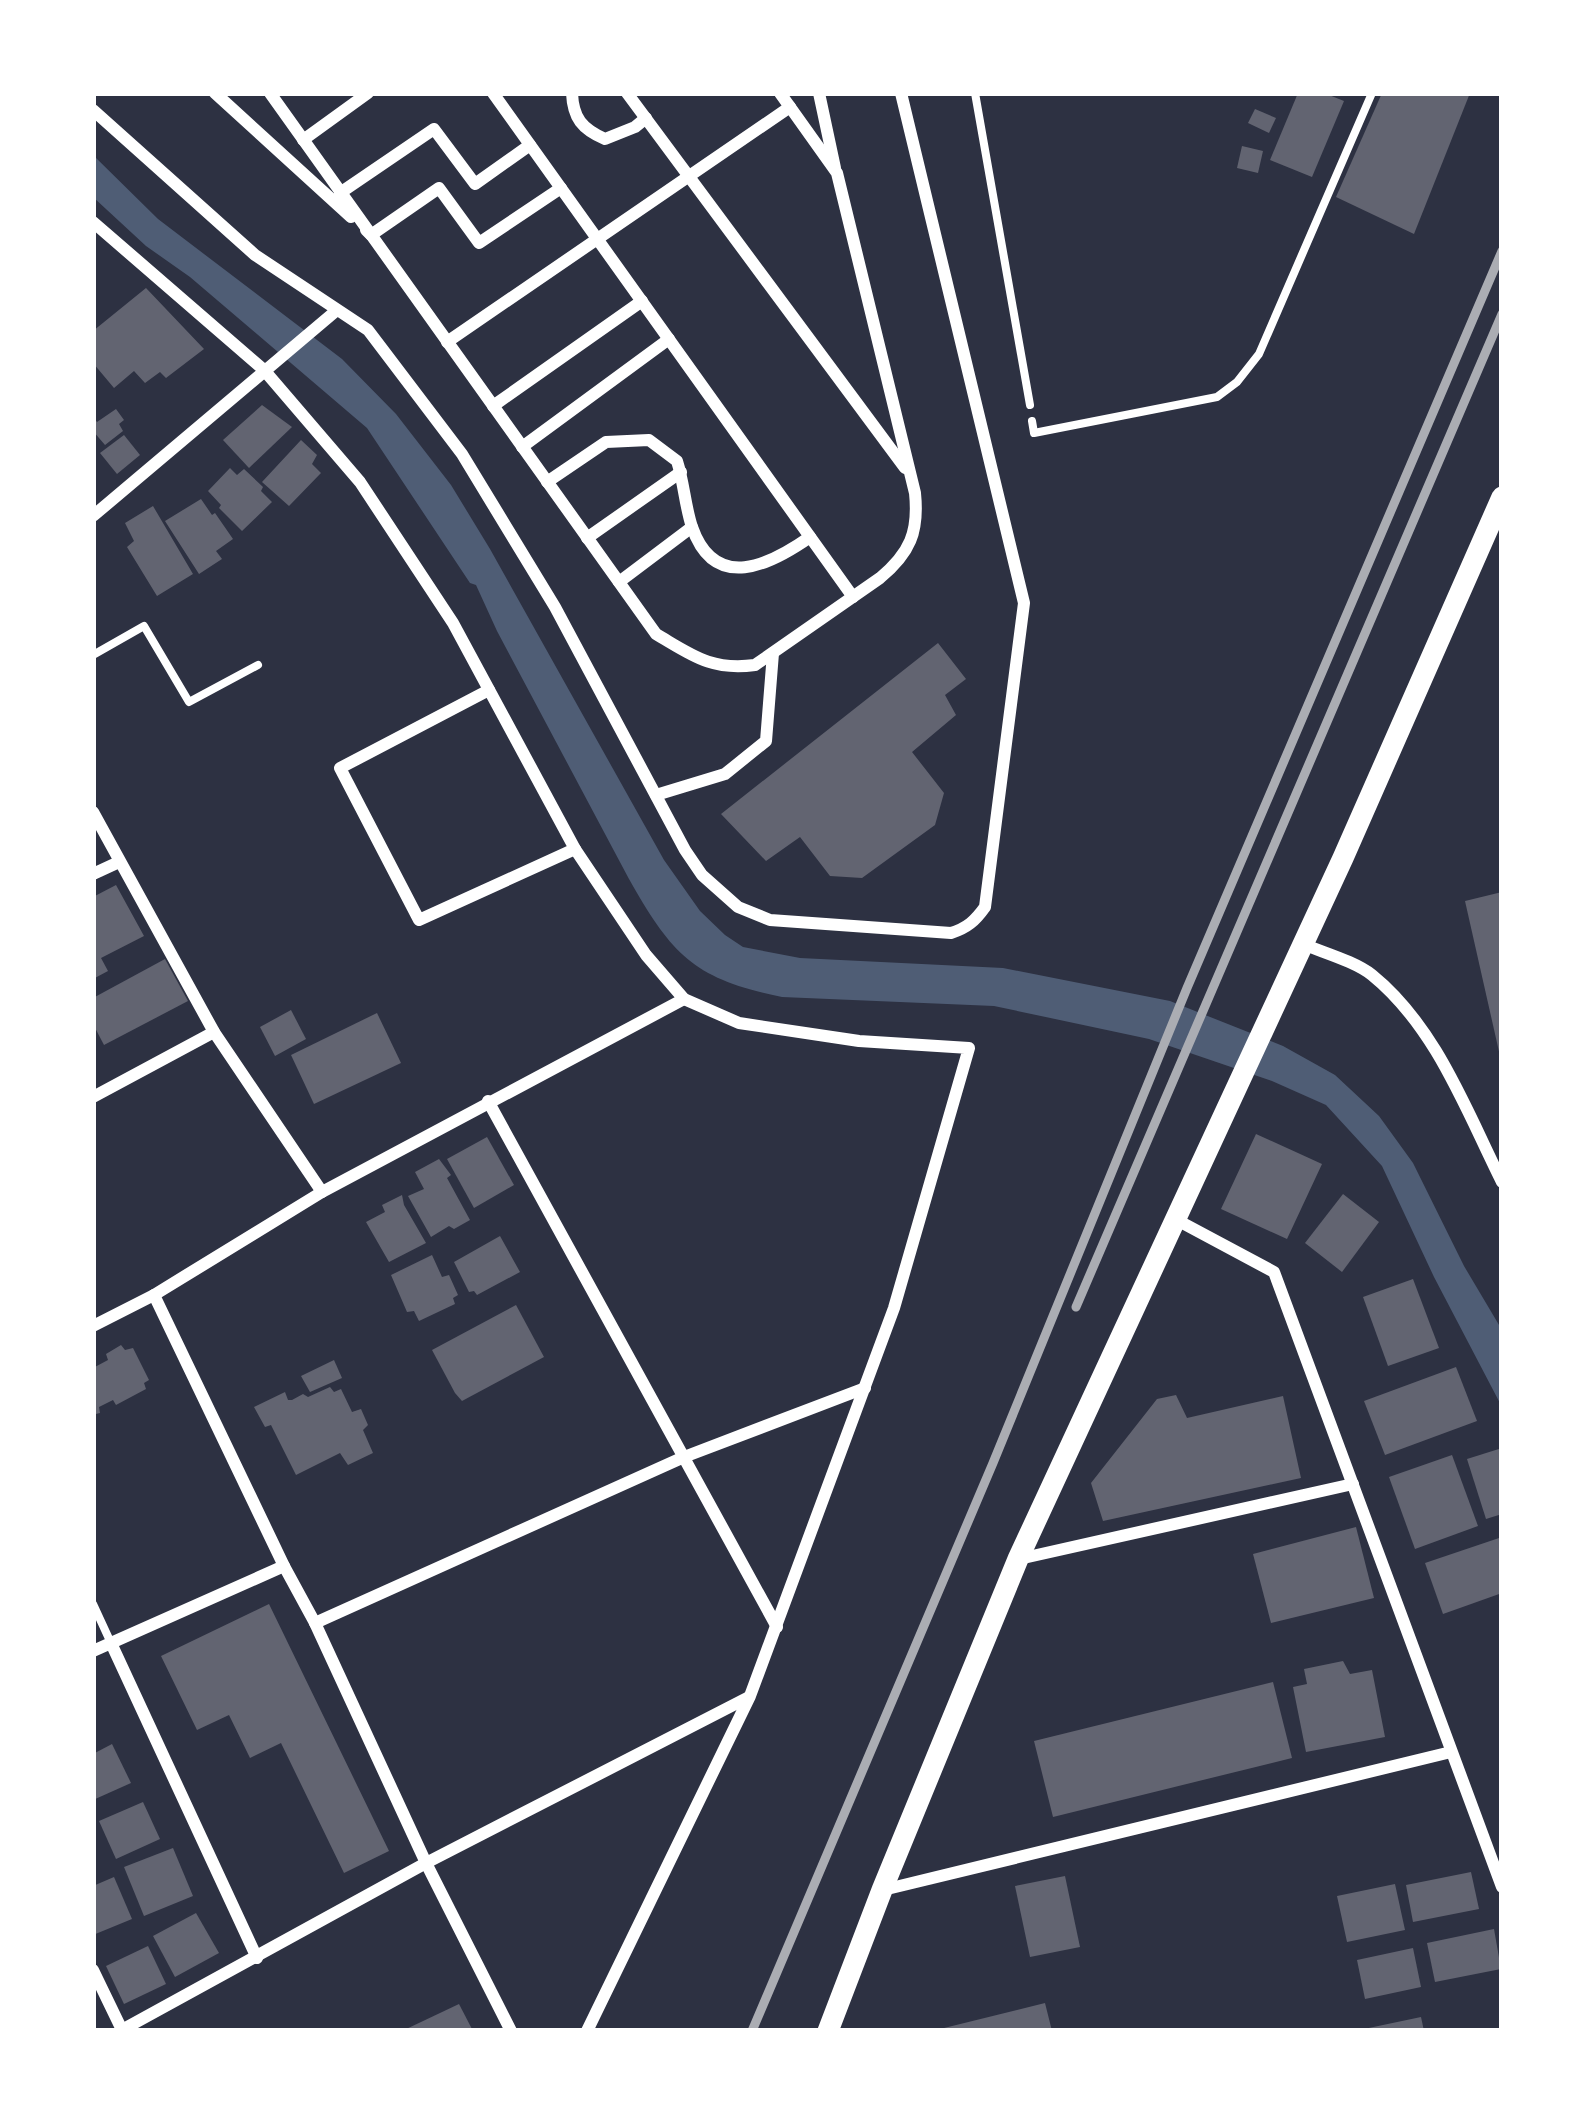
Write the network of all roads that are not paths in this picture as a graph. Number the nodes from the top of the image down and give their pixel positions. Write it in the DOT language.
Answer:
graph roads {
  1 [pos="215,93"];
  2 [pos="269,93"];
  3 [pos="368,93"];
  4 [pos="493,93"];
  5 [pos="572,93"];
  6 [pos="628,93"];
  7 [pos="780,93"];
  8 [pos="819,93"];
  9 [pos="901,93"];
  10 [pos="975,93"];
  11 [pos="790,107"];
  12 [pos="93,110"];
  13 [pos="646,118"];
  14 [pos="303,140"];
  15 [pos="530,145"];
  16 [pos="837,173"];
  17 [pos="689,176"];
  18 [pos="561,188"];
  19 [pos="340,193"];
  20 [pos="93,222"];
  21 [pos="371,235"];
  22 [pos="597,239"];
  23 [pos="642,301"];
  24 [pos="338,310"];
  25 [pos="669,340"];
  26 [pos="447,342"];
  27 [pos="264,370"];
  28 [pos="493,406"];
  29 [pos="1030,406"];
  30 [pos="522,447"];
  31 [pos="681,472"];
  32 [pos="911,477"];
  33 [pos="547,482"];
  34 [pos="1502,497"];
  35 [pos="93,516"];
  36 [pos="692,527"];
  37 [pos="810,537"];
  38 [pos="587,538"];
  39 [pos="619,582"];
  40 [pos="853,597"];
  41 [pos="773,652"];
  42 [pos="93,655"];
  43 [pos="258,665"];
  44 [pos="489,690"];
  45 [pos="656,796"];
  46 [pos="93,812"];
  47 [pos="575,849"];
  48 [pos="118,862"];
  49 [pos="93,874"];
  50 [pos="1303,944"];
  51 [pos="684,999"];
  52 [pos="214,1032"];
  53 [pos="93,1097"];
  54 [pos="488,1101"];
  55 [pos="1502,1182"];
  56 [pos="322,1192"];
  57 [pos="1175,1219"];
  58 [pos="154,1295"];
  59 [pos="93,1326"];
  60 [pos="865,1388"];
  61 [pos="683,1457"];
  62 [pos="1353,1484"];
  63 [pos="1018,1559"];
  64 [pos="284,1566"];
  65 [pos="93,1604"];
  66 [pos="315,1623"];
  67 [pos="777,1627"];
  68 [pos="111,1643"];
  69 [pos="93,1651"];
  70 [pos="750,1696"];
  71 [pos="1451,1752"];
  72 [pos="426,1863"];
  73 [pos="1502,1887"];
  74 [pos="882,1890"];
  75 [pos="257,1958"];
  76 [pos="93,1970"];
  77 [pos="121,2030"];
  78 [pos="511,2031"];
  79 [pos="586,2031"];
  80 [pos="828,2031"];
  1 -- 21 [label="street"];
  2 -- 14 [label="street"];
  3 -- 14 [label="street"];
  4 -- 15 [label="street"];
  5 -- 13 [label="street"];
  6 -- 13 [label="street"];
  7 -- 11 [label="street"];
  8 -- 16 [label="street"];
  9 -- 45 [label="street"];
  10 -- 29 [label="lane"];
  11 -- 16 [label="street"];
  11 -- 17 [label="street"];
  12 -- 24 [label="street"];
  13 -- 17 [label="street"];
  14 -- 19 [label="street"];
  15 -- 18 [label="street"];
  15 -- 19 [label="street"];
  16 -- 32 [label="street"];
  17 -- 22 [label="street"];
  17 -- 32 [label="street"];
  18 -- 21 [label="street"];
  18 -- 22 [label="street"];
  19 -- 21 [label="street"];
  20 -- 27 [label="street"];
  21 -- 26 [label="street"];
  22 -- 23 [label="street"];
  22 -- 26 [label="street"];
  23 -- 25 [label="street"];
  23 -- 28 [label="street"];
  24 -- 27 [label="street"];
  24 -- 45 [label="street"];
  25 -- 30 [label="street"];
  25 -- 37 [label="street"];
  26 -- 28 [label="street"];
  27 -- 35 [label="street"];
  27 -- 44 [label="street"];
  28 -- 30 [label="street"];
  30 -- 33 [label="street"];
  31 -- 33 [label="street"];
  31 -- 36 [label="street"];
  31 -- 38 [label="street"];
  32 -- 40 [label="street"];
  33 -- 38 [label="street"];
  34 -- 50 [label="street"];
  36 -- 37 [label="street"];
  36 -- 39 [label="street"];
  37 -- 40 [label="street"];
  38 -- 39 [label="street"];
  39 -- 41 [label="street"];
  40 -- 41 [label="street"];
  41 -- 45 [label="street"];
  42 -- 43 [label="lane"];
  44 -- 47 [label="street"];
  44 -- 47 [label="street"];
  46 -- 48 [label="street"];
  47 -- 51 [label="street"];
  48 -- 49 [label="street"];
  48 -- 52 [label="street"];
  50 -- 55 [label="street"];
  50 -- 57 [label="street"];
  51 -- 54 [label="street"];
  51 -- 60 [label="street"];
  52 -- 53 [label="street"];
  52 -- 56 [label="street"];
  54 -- 56 [label="street"];
  54 -- 61 [label="street"];
  56 -- 58 [label="street"];
  57 -- 62 [label="street"];
  57 -- 63 [label="street"];
  58 -- 59 [label="street"];
  58 -- 64 [label="street"];
  60 -- 61 [label="street"];
  60 -- 67 [label="street"];
  61 -- 66 [label="street"];
  61 -- 67 [label="street"];
  62 -- 63 [label="street"];
  62 -- 71 [label="street"];
  63 -- 74 [label="street"];
  64 -- 66 [label="street"];
  64 -- 68 [label="street"];
  65 -- 68 [label="lane"];
  66 -- 72 [label="street"];
  67 -- 70 [label="street"];
  68 -- 69 [label="street"];
  68 -- 75 [label="street"];
  70 -- 72 [label="street"];
  70 -- 79 [label="street"];
  71 -- 73 [label="street"];
  71 -- 74 [label="street"];
  72 -- 75 [label="street"];
  72 -- 78 [label="street"];
  74 -- 80 [label="street"];
  75 -- 77 [label="street"];
  76 -- 77 [label="street"];
}
